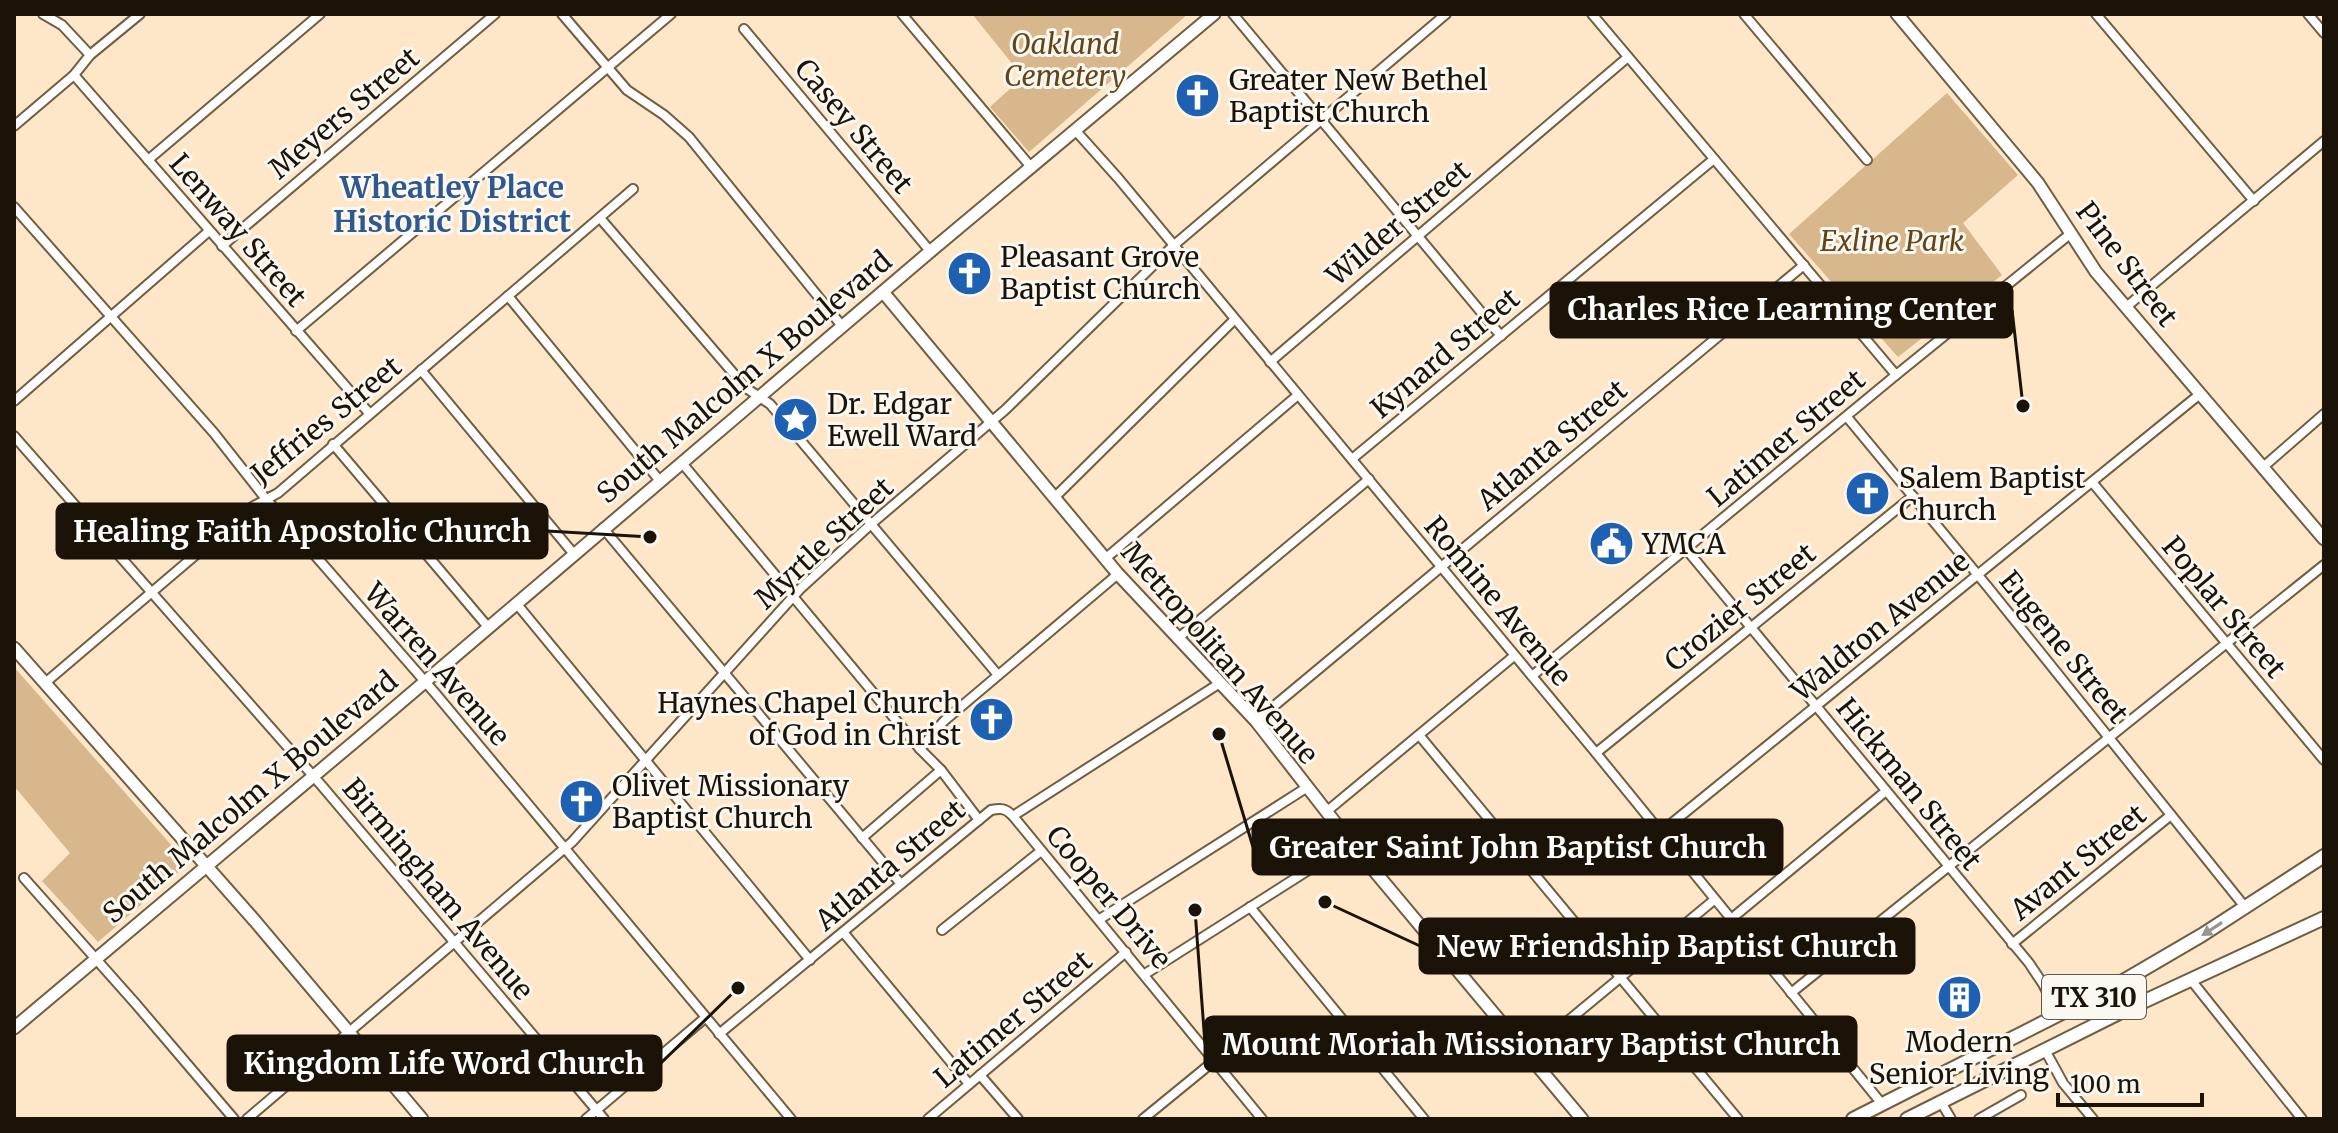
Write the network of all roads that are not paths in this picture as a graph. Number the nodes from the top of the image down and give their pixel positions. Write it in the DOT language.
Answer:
graph roads {
  1 [pos="43,14"];
  2 [pos="140,14"];
  3 [pos="320,14"];
  4 [pos="495,14"];
  5 [pos="562,14"];
  6 [pos="671,14"];
  7 [pos="902,14"];
  8 [pos="1214,14"];
  9 [pos="1233,14"];
  10 [pos="1446,14"];
  11 [pos="1592,14"];
  12 [pos="1744,14"];
  13 [pos="1897,14"];
  14 [pos="2096,14"];
  15 [pos="2308,14"];
  16 [pos="744,29"];
  17 [pos="2324,33"];
  18 [pos="90,55"];
  19 [pos="1628,57"];
  20 [pos="608,67"];
  21 [pos="74,75"];
  22 [pos="1320,121"];
  23 [pos="14,126"];
  24 [pos="1075,130"];
  25 [pos="2324,141"];
  26 [pos="1714,159"];
  27 [pos="148,160"];
  28 [pos="1867,160"];
  29 [pos="1031,167"];
  30 [pos="633,189"];
  31 [pos="2254,201"];
  32 [pos="14,207"];
  33 [pos="600,218"];
  34 [pos="209,231"];
  35 [pos="2070,234"];
  36 [pos="1416,236"];
  37 [pos="222,246"];
  38 [pos="1173,246"];
  39 [pos="930,251"];
  40 [pos="1804,265"];
  41 [pos="883,292"];
  42 [pos="508,296"];
  43 [pos="2125,308"];
  44 [pos="111,318"];
  45 [pos="1234,320"];
  46 [pos="842,326"];
  47 [pos="296,331"];
  48 [pos="1501,336"];
  49 [pos="1270,362"];
  50 [pos="421,370"];
  51 [pos="1896,375"];
  52 [pos="2200,394"];
  53 [pos="1298,395"];
  54 [pos="759,397"];
  55 [pos="14,401"];
  56 [pos="369,413"];
  57 [pos="2324,414"];
  58 [pos="1847,417"];
  59 [pos="993,422"];
  60 [pos="14,436"];
  61 [pos="333,444"];
  62 [pos="1352,459"];
  63 [pos="682,463"];
  64 [pos="2262,468"];
  65 [pos="1369,479"];
  66 [pos="660,481"];
  67 [pos="2092,482"];
  68 [pos="1913,496"];
  69 [pos="1055,497"];
  70 [pos="266,499"];
  71 [pos="870,525"];
  72 [pos="603,528"];
  73 [pos="2324,539"];
  74 [pos="1686,549"];
  75 [pos="573,553"];
  76 [pos="1106,558"];
  77 [pos="2324,565"];
  78 [pos="1440,567"];
  79 [pos="1118,574"];
  80 [pos="1978,575"];
  81 [pos="150,593"];
  82 [pos="793,597"];
  83 [pos="516,603"];
  84 [pos="1751,626"];
  85 [pos="488,627"];
  86 [pos="1177,639"];
  87 [pos="2226,644"];
  88 [pos="14,648"];
  89 [pos="1514,656"];
  90 [pos="724,673"];
  91 [pos="998,675"];
  92 [pos="1532,676"];
  93 [pos="424,681"];
  94 [pos="45,683"];
  95 [pos="1220,683"];
  96 [pos="1817,705"];
  97 [pos="1256,721"];
  98 [pos="1419,735"];
  99 [pos="2108,736"];
  100 [pos="920,749"];
  101 [pos="1596,753"];
  102 [pos="2324,760"];
  103 [pos="645,762"];
  104 [pos="941,770"];
  105 [pos="313,776"];
  106 [pos="1306,788"];
  107 [pos="1886,791"];
  108 [pos="1326,812"];
  109 [pos="2171,815"];
  110 [pos="1013,816"];
  111 [pos="979,820"];
  112 [pos="1661,832"];
  113 [pos="862,838"];
  114 [pos="1351,843"];
  115 [pos="565,848"];
  116 [pos="1041,851"];
  117 [pos="2324,856"];
  118 [pos="206,866"];
  119 [pos="1947,866"];
  120 [pos="24,878"];
  121 [pos="901,884"];
  122 [pos="1714,900"];
  123 [pos="1250,907"];
  124 [pos="2245,907"];
  125 [pos="2324,918"];
  126 [pos="1100,919"];
  127 [pos="1731,919"];
  128 [pos="942,930"];
  129 [pos="843,932"];
  130 [pos="454,944"];
  131 [pos="2012,944"];
  132 [pos="1126,952"];
  133 [pos="96,959"];
  134 [pos="810,960"];
  135 [pos="1145,974"];
  136 [pos="1621,975"];
  137 [pos="2191,980"];
  138 [pos="1791,993"];
  139 [pos="2059,1015"];
  140 [pos="705,1018"];
  141 [pos="14,1028"];
  142 [pos="349,1034"];
  143 [pos="719,1034"];
  144 [pos="2045,1050"];
  145 [pos="1528,1054"];
  146 [pos="1214,1061"];
  147 [pos="980,1075"];
  148 [pos="969,1084"];
  149 [pos="2021,1095"];
  150 [pos="1941,1102"];
  151 [pos="1882,1104"];
  152 [pos="597,1110"];
  153 [pos="234,1119"];
  154 [pos="247,1119"];
  155 [pos="422,1119"];
  156 [pos="586,1119"];
  157 [pos="604,1119"];
  158 [pos="791,1119"];
  159 [pos="928,1119"];
  160 [pos="1018,1119"];
  161 [pos="1143,1119"];
  162 [pos="1262,1119"];
  163 [pos="1424,1119"];
  164 [pos="1582,1119"];
  165 [pos="1738,1119"];
  166 [pos="1853,1119"];
  167 [pos="1907,1119"];
  168 [pos="1951,1119"];
  169 [pos="1979,1119"];
  170 [pos="2093,1119"];
  171 [pos="2302,1119"];
  1 -- 18 [label="street"];
  2 -- 18 [label="street"];
  3 -- 27 [label="street"];
  4 -- 37 [label="street, Meyers Street"];
  5 -- 20 [label="street"];
  6 -- 20 [label="street"];
  7 -- 29 [label="street"];
  8 -- 24 [label="street, South Malcolm X Boulevard"];
  9 -- 22 [label="street"];
  10 -- 22 [label="street, Myrtle Street"];
  11 -- 19 [label="street"];
  12 -- 28 [label="street"];
  13 -- 35 [label="street, Pine Street"];
  14 -- 31 [label="street"];
  15 -- 17 [label="street"];
  16 -- 39 [label="street, Casey Street"];
  18 -- 21 [label="street"];
  19 -- 26 [label="street"];
  19 -- 36 [label="street, Wilder Street"];
  20 -- 46 [label="street"];
  20 -- 47 [label="street"];
  21 -- 23 [label="street"];
  21 -- 27 [label="street, Lenway Street"];
  22 -- 36 [label="street"];
  22 -- 38 [label="street, Myrtle Street"];
  24 -- 29 [label="street, South Malcolm X Boulevard"];
  24 -- 38 [label="street, Romine Avenue"];
  25 -- 31 [label="street"];
  26 -- 40 [label="street"];
  26 -- 48 [label="street, Kynard Street"];
  27 -- 34 [label="street, Lenway Street"];
  29 -- 39 [label="street, South Malcolm X Boulevard"];
  30 -- 33 [label="street, Jeffries Street"];
  31 -- 43 [label="street"];
  32 -- 44 [label="street, Warren Avenue"];
  33 -- 42 [label="street, Jeffries Street"];
  33 -- 54 [label="street"];
  34 -- 37 [label="street, Lenway Street"];
  34 -- 44 [label="street"];
  35 -- 43 [label="street, Pine Street"];
  35 -- 51 [label="street, Latimer Street"];
  36 -- 48 [label="street"];
  36 -- 49 [label="street, Wilder Street"];
  37 -- 47 [label="street, Lenway Street"];
  38 -- 45 [label="street, Romine Avenue"];
  38 -- 59 [label="street, Myrtle Street"];
  39 -- 41 [label="street, South Malcolm X Boulevard"];
  40 -- 51 [label="street"];
  40 -- 78 [label="street, Atlanta Street"];
  41 -- 46 [label="street, South Malcolm X Boulevard"];
  41 -- 59 [label="street, Metropolitan Avenue"];
  42 -- 50 [label="street, Jeffries Street"];
  42 -- 66 [label="street"];
  43 -- 52 [label="street, Pine Street"];
  44 -- 55 [label="street"];
  44 -- 70 [label="street, Warren Avenue"];
  45 -- 49 [label="street, Romine Avenue"];
  45 -- 69 [label="street"];
  46 -- 54 [label="street, South Malcolm X Boulevard"];
  47 -- 56 [label="street, Lenway Street"];
  48 -- 62 [label="street, Kynard Street"];
  49 -- 53 [label="street, Romine Avenue"];
  50 -- 56 [label="street, Jeffries Street"];
  50 -- 75 [label="street"];
  51 -- 58 [label="street, Latimer Street"];
  52 -- 64 [label="street, Pine Street"];
  52 -- 67 [label="street, Waldron Avenue"];
  53 -- 62 [label="street, Romine Avenue"];
  53 -- 76 [label="street"];
  54 -- 63 [label="street, South Malcolm X Boulevard"];
  54 -- 71 [label="street"];
  56 -- 61 [label="street, Jeffries Street"];
  57 -- 64 [label="street"];
  58 -- 68 [label="street, Eugene Street"];
  58 -- 74 [label="street, Latimer Street"];
  59 -- 69 [label="street, Metropolitan Avenue"];
  59 -- 71 [label="street, Myrtle Street"];
  60 -- 81 [label="street, Birmingham Avenue"];
  61 -- 70 [label="street, Jeffries Street"];
  61 -- 85 [label="street"];
  62 -- 65 [label="street, Romine Avenue"];
  63 -- 66 [label="street, South Malcolm X Boulevard"];
  63 -- 82 [label="street"];
  64 -- 73 [label="street, Pine Street"];
  65 -- 78 [label="street, Romine Avenue"];
  65 -- 86 [label="street"];
  66 -- 72 [label="street, South Malcolm X Boulevard"];
  67 -- 80 [label="street, Waldron Avenue"];
  67 -- 87 [label="street, Poplar Street"];
  68 -- 80 [label="street, Eugene Street"];
  68 -- 84 [label="street, Crozier Street"];
  69 -- 76 [label="street, Metropolitan Avenue"];
  70 -- 81 [label="street, Jeffries Street"];
  70 -- 93 [label="street, Warren Avenue"];
  71 -- 82 [label="street, Myrtle Street"];
  71 -- 91 [label="street"];
  72 -- 75 [label="street, South Malcolm X Boulevard"];
  72 -- 90 [label="street"];
  74 -- 84 [label="street, Hickman Street"];
  74 -- 92 [label="street, Latimer Street"];
  75 -- 83 [label="street, South Malcolm X Boulevard"];
  76 -- 79 [label="street, Metropolitan Avenue"];
  77 -- 87 [label="street"];
  78 -- 89 [label="street, Romine Avenue"];
  78 -- 97 [label="street, Atlanta Street"];
  79 -- 86 [label="street, Metropolitan Avenue"];
  79 -- 91 [label="street"];
  80 -- 96 [label="street, Waldron Avenue"];
  80 -- 99 [label="street, Eugene Street"];
  81 -- 94 [label="street, Jeffries Street"];
  81 -- 105 [label="street, Birmingham Avenue"];
  82 -- 90 [label="street, Myrtle Street"];
  82 -- 100 [label="street"];
  83 -- 85 [label="street, South Malcolm X Boulevard"];
  83 -- 103 [label="street"];
  84 -- 96 [label="street, Hickman Street"];
  84 -- 101 [label="street, Crozier Street"];
  85 -- 93 [label="street, South Malcolm X Boulevard"];
  86 -- 95 [label="street, Metropolitan Avenue"];
  87 -- 99 [label="street"];
  87 -- 102 [label="street, Poplar Street"];
  88 -- 94 [label="street"];
  89 -- 92 [label="street, Romine Avenue"];
  89 -- 98 [label="street"];
  90 -- 103 [label="street, Myrtle Street"];
  90 -- 113 [label="street"];
  91 -- 100 [label="street"];
  92 -- 101 [label="street, Romine Avenue"];
  93 -- 105 [label="street, South Malcolm X Boulevard"];
  93 -- 115 [label="street, Warren Avenue"];
  94 -- 118 [label="street"];
  95 -- 97 [label="street, Metropolitan Avenue"];
  95 -- 110 [label="street, Atlanta Street"];
  96 -- 107 [label="street, Hickman Street"];
  96 -- 112 [label="street, Waldron Avenue"];
  97 -- 106 [label="street, Metropolitan Avenue"];
  98 -- 108 [label="street"];
  98 -- 136 [label="street"];
  99 -- 109 [label="street, Eugene Street"];
  99 -- 119 [label="street"];
  100 -- 104 [label="street"];
  101 -- 112 [label="street, Romine Avenue"];
  103 -- 115 [label="street, Myrtle Street"];
  103 -- 134 [label="street"];
  104 -- 111 [label="street"];
  104 -- 113 [label="street"];
  105 -- 118 [label="street, South Malcolm X Boulevard"];
  105 -- 130 [label="street, Birmingham Avenue"];
  106 -- 108 [label="street, Metropolitan Avenue"];
  106 -- 126 [label="street, Latimer Street"];
  107 -- 119 [label="street, Hickman Street"];
  107 -- 127 [label="street"];
  108 -- 114 [label="street, Metropolitan Avenue"];
  109 -- 124 [label="street, Eugene Street"];
  109 -- 131 [label="street, Avant Street"];
  110 -- 111 [label="street, Atlanta Street"];
  110 -- 116 [label="street, Cooper Drive"];
  111 -- 121 [label="street, Atlanta Street"];
  112 -- 122 [label="street, Romine Avenue"];
  113 -- 121 [label="street"];
  114 -- 123 [label="street"];
  114 -- 145 [label="street, Metropolitan Avenue"];
  115 -- 130 [label="street, Myrtle Street"];
  115 -- 140 [label="street, Warren Avenue"];
  116 -- 126 [label="street, Cooper Drive"];
  116 -- 128 [label="street"];
  117 -- 124 [label="main road, TX 310"];
  118 -- 133 [label="street, South Malcolm X Boulevard"];
  118 -- 142 [label="street"];
  119 -- 131 [label="street, Hickman Street"];
  119 -- 138 [label="street"];
  120 -- 133 [label="street"];
  121 -- 129 [label="street, Atlanta Street"];
  122 -- 127 [label="street, Romine Avenue"];
  122 -- 136 [label="street"];
  123 -- 135 [label="street"];
  123 -- 163 [label="street"];
  124 -- 139 [label="main road, TX 310, one-way"];
  125 -- 137 [label="main road, TX 310"];
  126 -- 132 [label="street, Cooper Drive"];
  127 -- 138 [label="street, Romine Avenue"];
  129 -- 134 [label="street, Atlanta Street"];
  129 -- 148 [label="street"];
  130 -- 142 [label="street, Myrtle Street"];
  130 -- 152 [label="street, Birmingham Avenue"];
  131 -- 139 [label="street, Hickman Street"];
  132 -- 135 [label="street, Cooper Drive"];
  132 -- 147 [label="street, Latimer Street"];
  133 -- 141 [label="street, South Malcolm X Boulevard"];
  133 -- 153 [label="street"];
  134 -- 143 [label="street, Atlanta Street"];
  135 -- 146 [label="street, Cooper Drive"];
  136 -- 145 [label="street"];
  136 -- 165 [label="street"];
  137 -- 144 [label="main road, TX 310"];
  137 -- 171 [label="street"];
  138 -- 151 [label="street, Romine Avenue"];
  139 -- 151 [label="main road, TX 310"];
  140 -- 143 [label="street, Warren Avenue"];
  140 -- 152 [label="street"];
  142 -- 154 [label="street, Myrtle Street"];
  142 -- 155 [label="street"];
  143 -- 158 [label="street, Warren Avenue"];
  144 -- 150 [label="main road, TX 310"];
  144 -- 170 [label="street"];
  145 -- 164 [label="street, Metropolitan Avenue"];
  146 -- 161 [label="street"];
  146 -- 162 [label="street, Cooper Drive"];
  147 -- 148 [label="street, Latimer Street"];
  147 -- 160 [label="street"];
  148 -- 159 [label="street, Latimer Street"];
  149 -- 169 [label="street"];
  150 -- 167 [label="main road, TX 310"];
  150 -- 168 [label="street"];
  151 -- 166 [label="main road, TX 310"];
  152 -- 156 [label="street"];
  152 -- 157 [label="street, Birmingham Avenue"];
}
